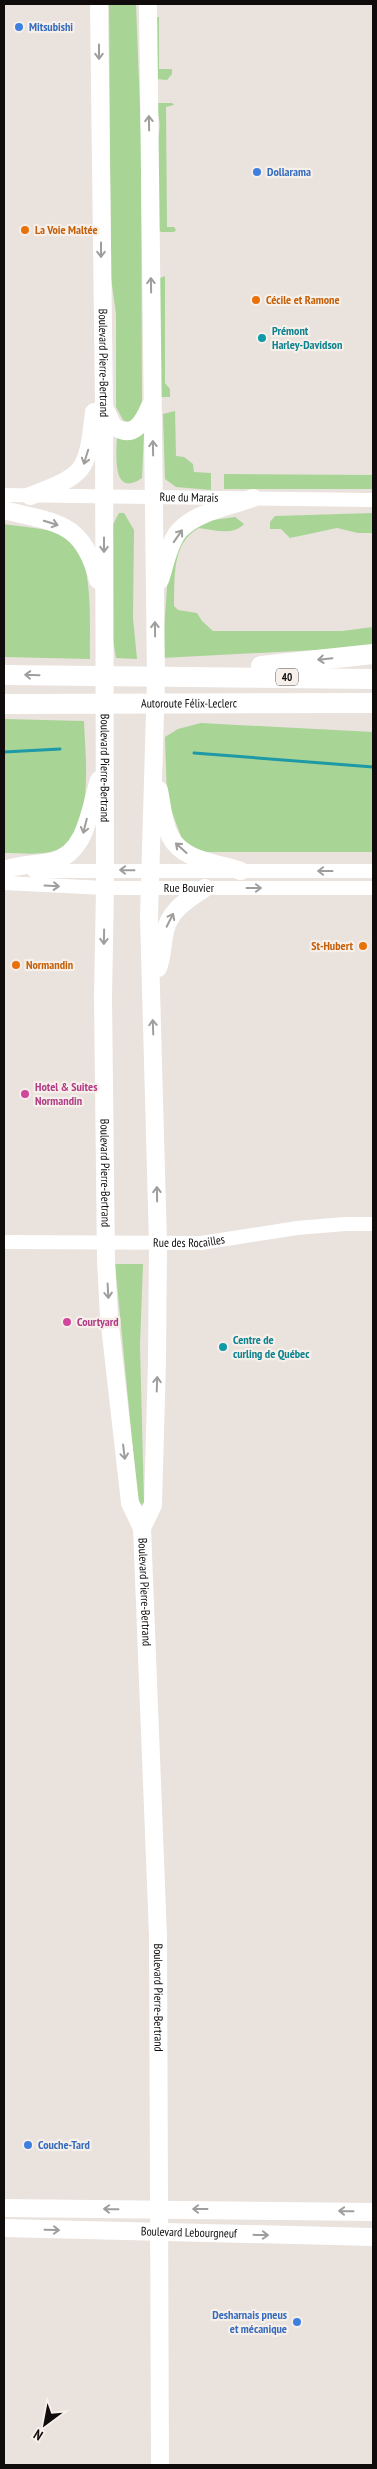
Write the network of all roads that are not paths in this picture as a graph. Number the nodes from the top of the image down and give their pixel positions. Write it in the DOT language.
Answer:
graph roads {
  1 [pos="99,4"];
  2 [pos="148,4"];
  3 [pos="103,340"];
  4 [pos="152,402"];
  5 [pos="104,406"];
  6 [pos="4,495"];
  7 [pos="30,496"];
  8 [pos="104,496"];
  9 [pos="154,496"];
  10 [pos="253,498"];
  11 [pos="373,500"];
  12 [pos="4,510"];
  13 [pos="155,597"];
  14 [pos="104,602"];
  15 [pos="373,654"];
  16 [pos="4,674"];
  17 [pos="195,676"];
  18 [pos="373,679"];
  19 [pos="373,703"];
  20 [pos="4,704"];
  21 [pos="282,705"];
  22 [pos="373,717"];
  23 [pos="104,763"];
  24 [pos="154,765"];
  25 [pos="4,870"];
  26 [pos="104,870"];
  27 [pos="242,871"];
  28 [pos="373,871"];
  29 [pos="150,880"];
  30 [pos="4,883"];
  31 [pos="105,888"];
  32 [pos="205,888"];
  33 [pos="373,888"];
  34 [pos="152,983"];
  35 [pos="373,1224"];
  36 [pos="4,1242"];
  37 [pos="107,1242"];
  38 [pos="158,1243"];
  39 [pos="142,1528"];
  40 [pos="4,2208"];
  41 [pos="160,2210"];
  42 [pos="373,2212"];
  43 [pos="4,2228"];
  44 [pos="159,2233"];
  45 [pos="373,2237"];
  46 [pos="160,2465"];
  1 -- 3 [label="main road, Boulevard Pierre-Bertrand, one-way"];
  4 -- 2 [label="main road, Boulevard Pierre-Bertrand, one-way"];
  3 -- 5 [label="main road, Boulevard Pierre-Bertrand"];
  3 -- 7 [label="main road, one-way"];
  4 -- 5 [label="main road"];
  9 -- 4 [label="main road, Boulevard Pierre-Bertrand, one-way"];
  5 -- 8 [label="main road, Boulevard Pierre-Bertrand"];
  6 -- 7 [label="street, Rue du Marais"];
  7 -- 8 [label="street, Rue du Marais"];
  8 -- 9 [label="street, Rue du Marais"];
  8 -- 14 [label="main road, Boulevard Pierre-Bertrand, one-way"];
  9 -- 10 [label="street, Rue du Marais"];
  9 -- 13 [label="main road, Boulevard Pierre-Bertrand"];
  10 -- 11 [label="street, Rue du Marais"];
  13 -- 10 [label="main road, one-way"];
  12 -- 14 [label="main road, one-way"];
  24 -- 13 [label="main road, Boulevard Pierre-Bertrand, one-way"];
  14 -- 23 [label="main road, Boulevard Pierre-Bertrand"];
  15 -- 17 [label="highway, one-way"];
  17 -- 16 [label="highway, 40, one-way"];
  17 -- 18 [label="highway, 40"];
  19 -- 21 [label="highway, Autoroute Félix-Leclerc"];
  20 -- 21 [label="highway, Autoroute Félix-Leclerc"];
  21 -- 22 [label="highway"];
  23 -- 25 [label="main road, one-way"];
  23 -- 26 [label="main road, Boulevard Pierre-Bertrand"];
  27 -- 24 [label="main road, one-way"];
  24 -- 29 [label="main road, Boulevard Pierre-Bertrand"];
  25 -- 26 [label="street, Rue Bouvier"];
  29 -- 26 [label="street, Rue Bouvier, one-way"];
  26 -- 31 [label="main road, Boulevard Pierre-Bertrand"];
  28 -- 27 [label="street, Rue Bouvier, one-way"];
  27 -- 29 [label="street, Rue Bouvier"];
  29 -- 31 [label="street, Rue Bouvier"];
  29 -- 32 [label="street, Rue Bouvier"];
  29 -- 34 [label="main road, Boulevard Pierre-Bertrand"];
  30 -- 31 [label="street, Rue Bouvier, one-way"];
  31 -- 37 [label="main road, Boulevard Pierre-Bertrand, one-way"];
  32 -- 33 [label="street, Rue Bouvier, one-way"];
  34 -- 32 [label="main road, one-way"];
  38 -- 34 [label="main road, Boulevard Pierre-Bertrand, one-way"];
  35 -- 38 [label="street, Rue des Rocailles"];
  36 -- 37 [label="street, Rue des Rocailles"];
  37 -- 38 [label="street, Rue des Rocailles"];
  37 -- 39 [label="main road, Boulevard Pierre-Bertrand, one-way"];
  39 -- 38 [label="main road, Boulevard Pierre-Bertrand, one-way"];
  39 -- 41 [label="main road, Boulevard Pierre-Bertrand"];
  41 -- 40 [label="main road, Boulevard Lebourgneuf, one-way"];
  42 -- 41 [label="main road, Boulevard Lebourgneuf, one-way"];
  41 -- 44 [label="main road, Boulevard Pierre-Bertrand"];
  43 -- 44 [label="main road, Boulevard Lebourgneuf, one-way"];
  44 -- 45 [label="main road, Boulevard Lebourgneuf, one-way"];
  44 -- 46 [label="main road, Boulevard Pierre-Bertrand"];
}
